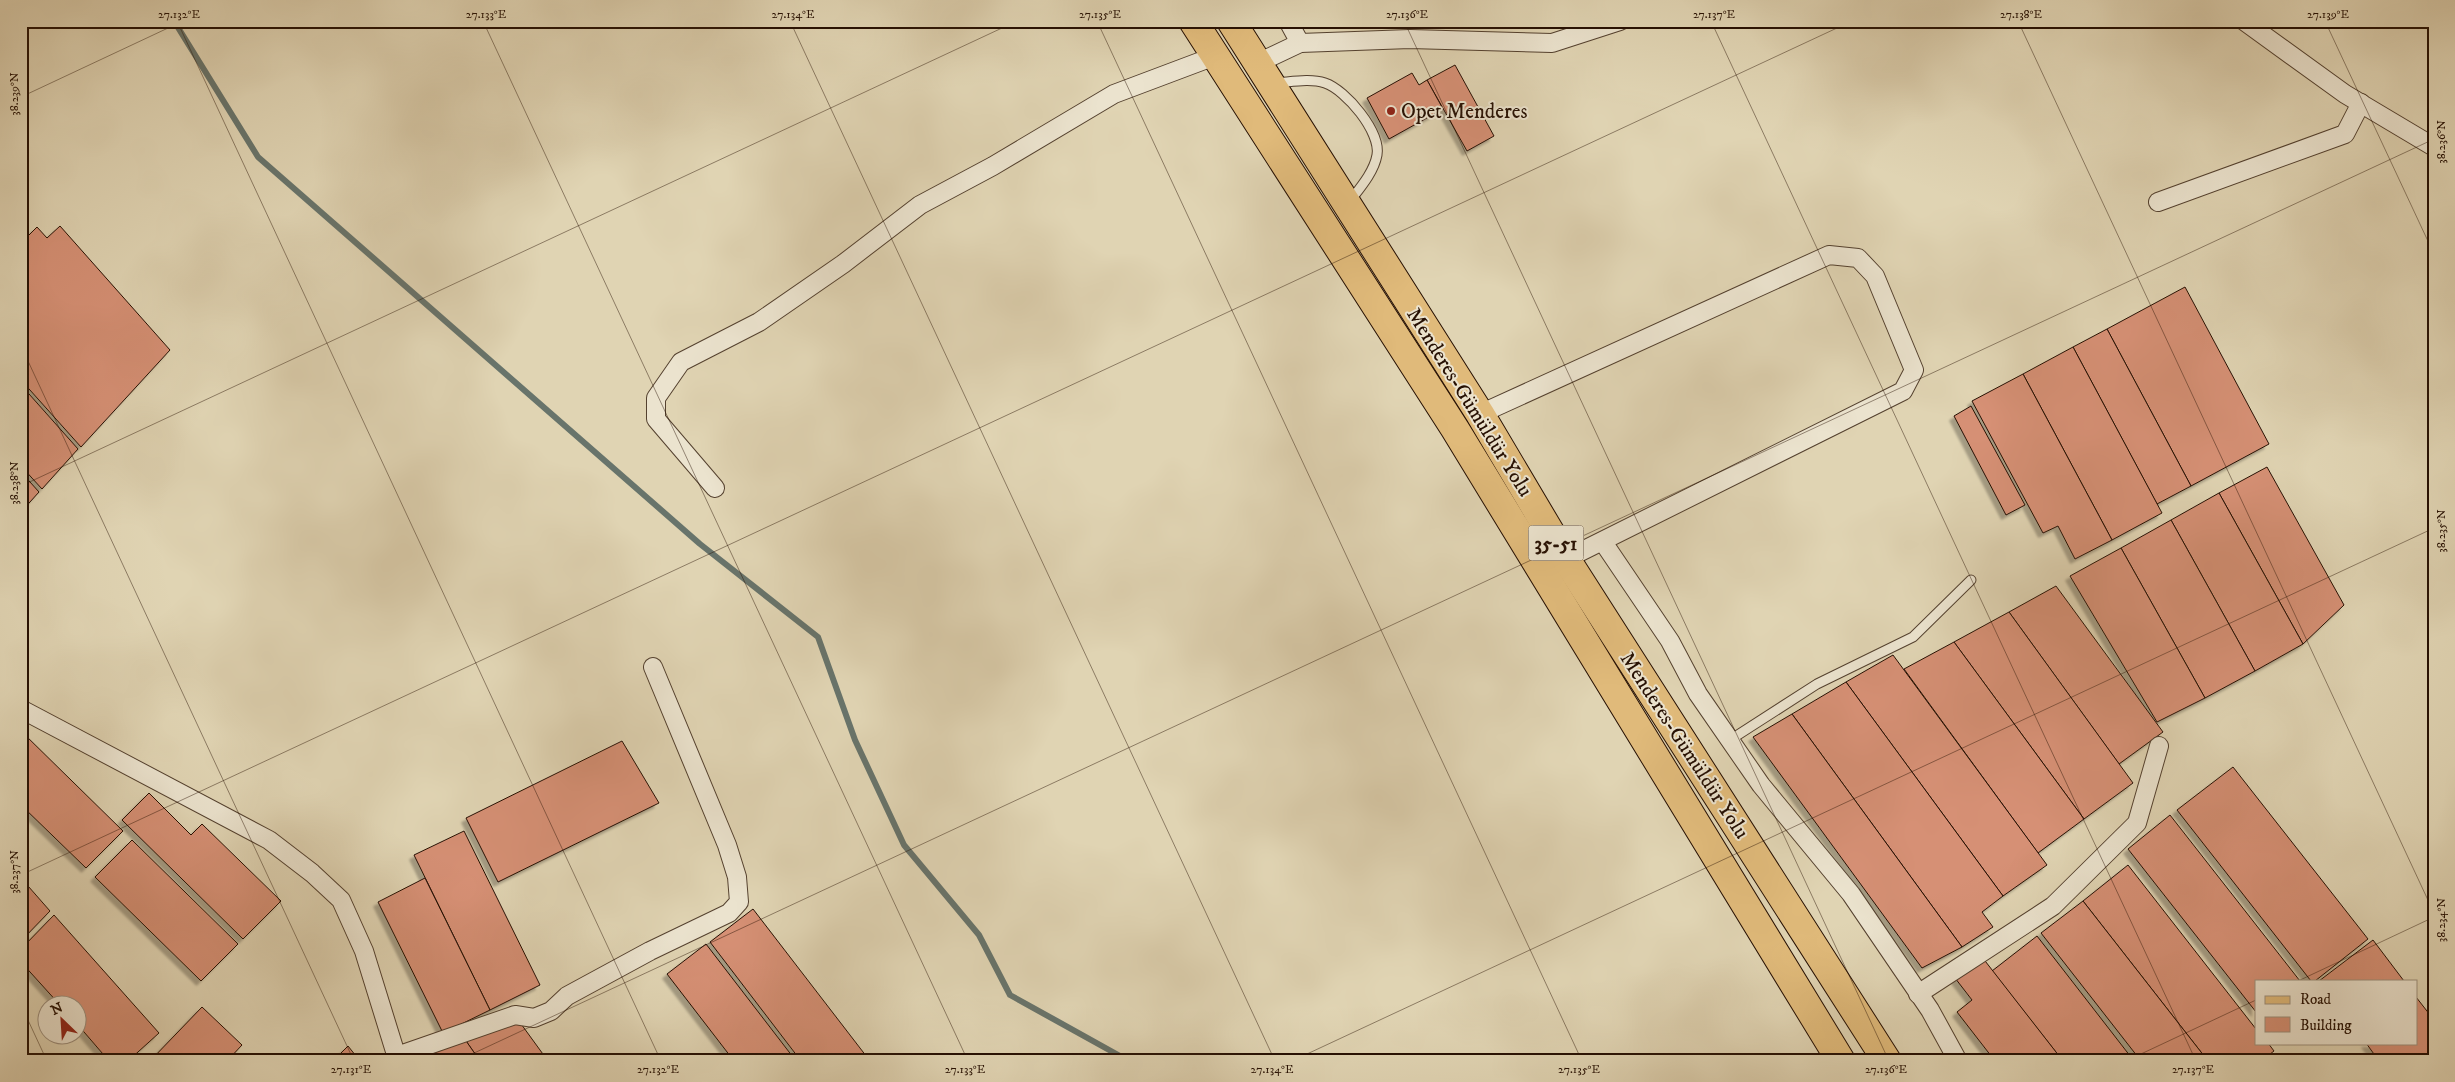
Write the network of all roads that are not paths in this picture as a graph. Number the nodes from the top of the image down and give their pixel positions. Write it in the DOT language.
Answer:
graph roads {
  1 [pos="1193,21"];
  2 [pos="1231,21"];
  3 [pos="1288,21"];
  4 [pos="1620,21"];
  5 [pos="2244,21"];
  6 [pos="1300,43"];
  7 [pos="1216,56"];
  8 [pos="1264,73"];
  9 [pos="2361,104"];
  10 [pos="2434,147"];
  11 [pos="2158,202"];
  12 [pos="1348,205"];
  13 [pos="1480,414"];
  14 [pos="715,488"];
  15 [pos="1603,542"];
  16 [pos="1566,559"];
  17 [pos="1971,580"];
  18 [pos="653,667"];
  19 [pos="21,709"];
  20 [pos="1730,740"];
  21 [pos="2160,746"];
  22 [pos="1918,994"];
  23 [pos="398,1058"];
  24 [pos="1841,1061"];
  25 [pos="1887,1061"];
  26 [pos="1958,1061"];
  1 -- 7 [label="main road, Menderes-Gümüldür Yolu / 35-51"];
  2 -- 8 [label="main road, Menderes-Gümüldür Yolu / 35-51"];
  3 -- 6 [label="street"];
  4 -- 6 [label="street"];
  5 -- 9 [label="street"];
  6 -- 8 [label="street"];
  7 -- 14 [label="street"];
  7 -- 24 [label="main road, Menderes-Gümüldür Yolu / 35-51"];
  8 -- 12 [label="main road, Menderes-Gümüldür Yolu / 35-51"];
  8 -- 12 [label="lane"];
  9 -- 10 [label="street"];
  9 -- 11 [label="street"];
  12 -- 13 [label="main road, Menderes-Gümüldür Yolu / 35-51"];
  13 -- 15 [label="street"];
  13 -- 16 [label="main road, Menderes-Gümüldür Yolu / 35-51"];
  15 -- 16 [label="street"];
  15 -- 20 [label="street"];
  16 -- 25 [label="main road, Menderes-Gümüldür Yolu / 35-51"];
  17 -- 20 [label="lane"];
  18 -- 23 [label="street"];
  19 -- 23 [label="street"];
  20 -- 22 [label="street"];
  21 -- 22 [label="street"];
  22 -- 26 [label="street"];
}
